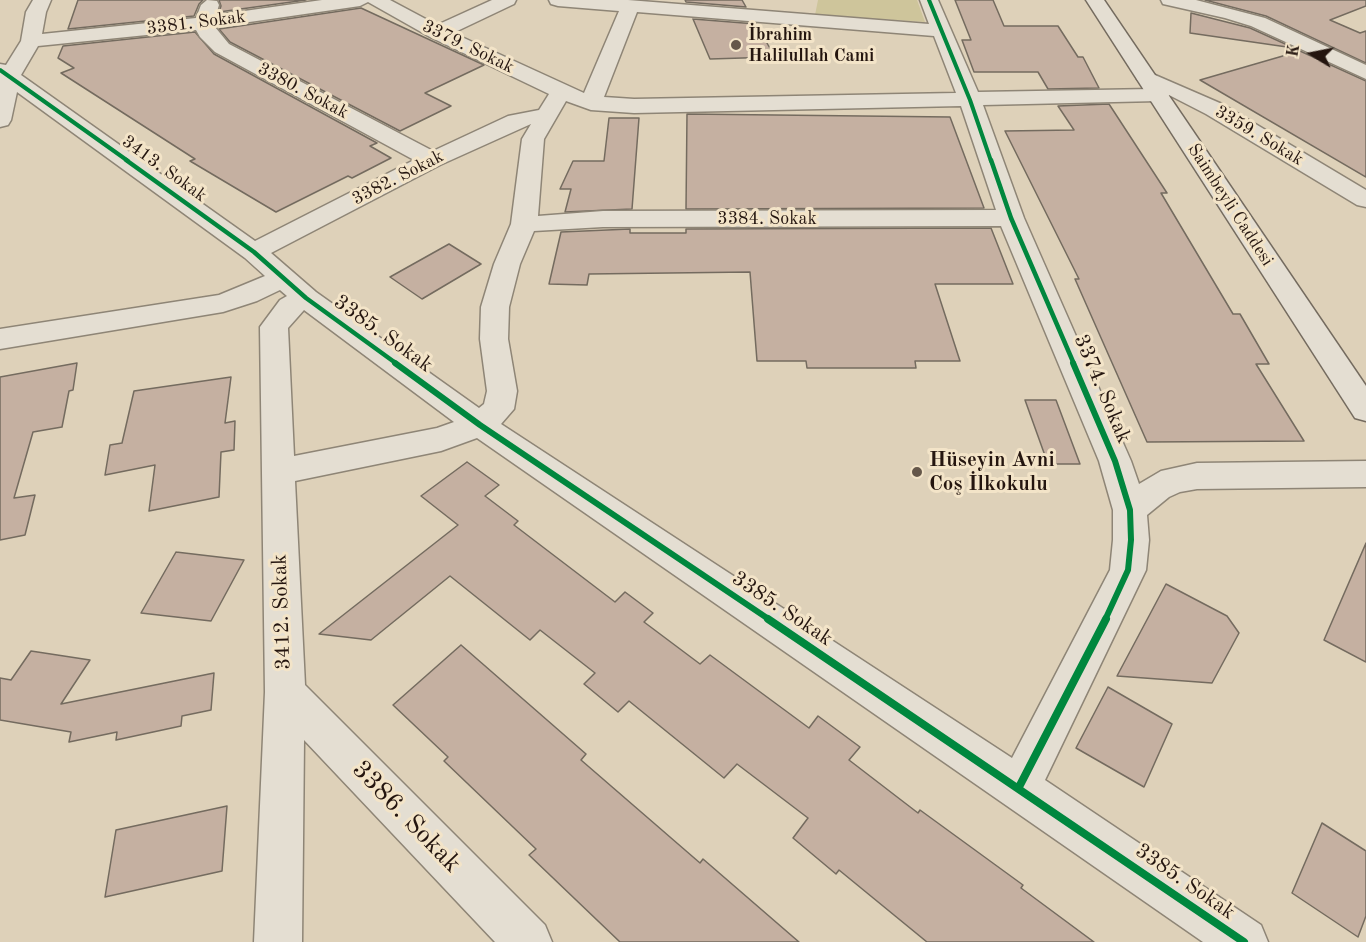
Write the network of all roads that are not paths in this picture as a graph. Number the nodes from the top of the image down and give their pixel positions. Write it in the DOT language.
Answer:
graph roads {
  1 [pos="42,0"];
  2 [pos="212,0"];
  3 [pos="360,0"];
  4 [pos="376,0"];
  5 [pos="507,0"];
  6 [pos="558,0"];
  7 [pos="808,0"];
  8 [pos="929,0"];
  9 [pos="1095,0"];
  10 [pos="1170,0"];
  11 [pos="666,4"];
  12 [pos="630,6"];
  13 [pos="803,21"];
  14 [pos="204,23"];
  15 [pos="941,31"];
  16 [pos="437,33"];
  17 [pos="31,41"];
  18 [pos="5,74"];
  19 [pos="1366,74"];
  20 [pos="1153,87"];
  21 [pos="561,92"];
  22 [pos="970,100"];
  23 [pos="591,103"];
  24 [pos="545,116"];
  25 [pos="0,120"];
  26 [pos="432,160"];
  27 [pos="1366,200"];
  28 [pos="1011,218"];
  29 [pos="524,224"];
  30 [pos="254,252"];
  31 [pos="295,288"];
  32 [pos="0,339"];
  33 [pos="1366,410"];
  34 [pos="480,425"];
  35 [pos="278,472"];
  36 [pos="1366,474"];
  37 [pos="1130,510"];
  38 [pos="285,692"];
  39 [pos="1019,787"];
  40 [pos="278,942"];
  41 [pos="528,942"];
  42 [pos="1244,942"];
  1 -- 17 [label="street"];
  2 -- 14 [label="street"];
  3 -- 14 [label="street, 3381. Sokak"];
  4 -- 16 [label="street, 3379. Sokak"];
  5 -- 16 [label="street"];
  6 -- 12 [label="street"];
  7 -- 13 [label="street"];
  8 -- 15 [label="street, 3374. Sokak"];
  9 -- 20 [label="street, Saimbeyli Caddesi"];
  10 -- 19 [label="street"];
  11 -- 12 [label="street"];
  11 -- 13 [label="street"];
  12 -- 23 [label="street"];
  13 -- 15 [label="street"];
  14 -- 17 [label="street, 3381. Sokak"];
  14 -- 26 [label="street, 3380. Sokak"];
  15 -- 22 [label="street, 3374. Sokak"];
  16 -- 21 [label="street, 3379. Sokak"];
  17 -- 18 [label="street"];
  18 -- 25 [label="street"];
  18 -- 30 [label="street, 3413. Sokak"];
  20 -- 22 [label="street, 3379. Sokak"];
  20 -- 27 [label="street, 3359. Sokak"];
  20 -- 33 [label="street, Saimbeyli Caddesi"];
  21 -- 23 [label="street, 3379. Sokak"];
  21 -- 24 [label="street"];
  22 -- 23 [label="street, 3379. Sokak"];
  22 -- 28 [label="street, 3374. Sokak"];
  24 -- 26 [label="street, 3382. Sokak"];
  24 -- 29 [label="street"];
  26 -- 30 [label="street, 3382. Sokak"];
  28 -- 29 [label="street, 3384. Sokak"];
  28 -- 37 [label="street, 3374. Sokak"];
  29 -- 34 [label="street"];
  30 -- 31 [label="street, 3413. Sokak"];
  31 -- 32 [label="street"];
  31 -- 34 [label="street, 3385. Sokak"];
  31 -- 35 [label="street, 3412. Sokak"];
  34 -- 35 [label="street"];
  34 -- 39 [label="street, 3385. Sokak"];
  35 -- 38 [label="street, 3412. Sokak"];
  36 -- 37 [label="street"];
  37 -- 39 [label="street, 3374. Sokak"];
  38 -- 40 [label="street, 3412. Sokak"];
  38 -- 41 [label="street, 3386. Sokak"];
  39 -- 42 [label="street, 3385. Sokak"];
}
